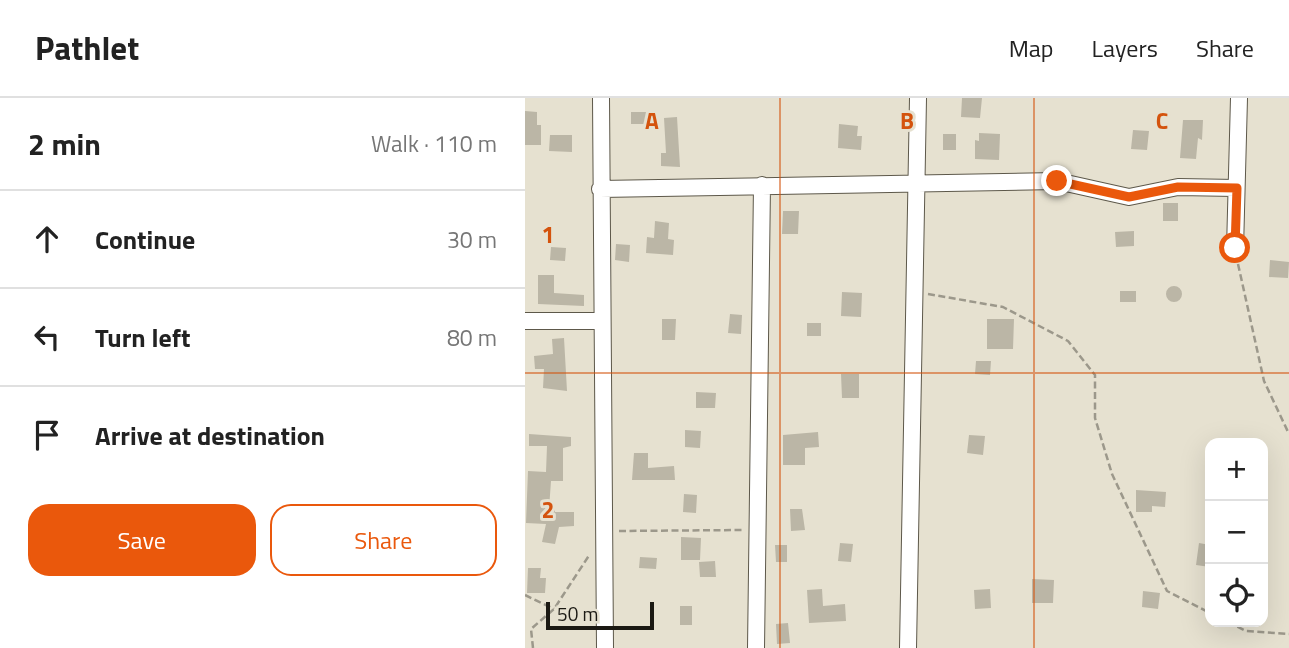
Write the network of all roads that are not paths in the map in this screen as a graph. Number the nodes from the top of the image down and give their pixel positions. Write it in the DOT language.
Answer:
graph roads {
  1 [pos="601,98"];
  2 [pos="918,98"];
  3 [pos="1239,98"];
  4 [pos="916,184"];
  5 [pos="762,185"];
  6 [pos="1237,188"];
  7 [pos="600,189"];
  8 [pos="1235,248"];
  9 [pos="525,321"];
  10 [pos="600,321"];
  11 [pos="605,648"];
  12 [pos="756,648"];
  13 [pos="908,648"];
  1 -- 7 [label="street"];
  2 -- 4 [label="street"];
  3 -- 6 [label="street"];
  4 -- 5 [label="street"];
  4 -- 6 [label="street"];
  4 -- 13 [label="street"];
  5 -- 7 [label="street"];
  5 -- 12 [label="street"];
  6 -- 8 [label="street"];
  7 -- 10 [label="street"];
  9 -- 10 [label="street"];
  10 -- 11 [label="street"];
}
